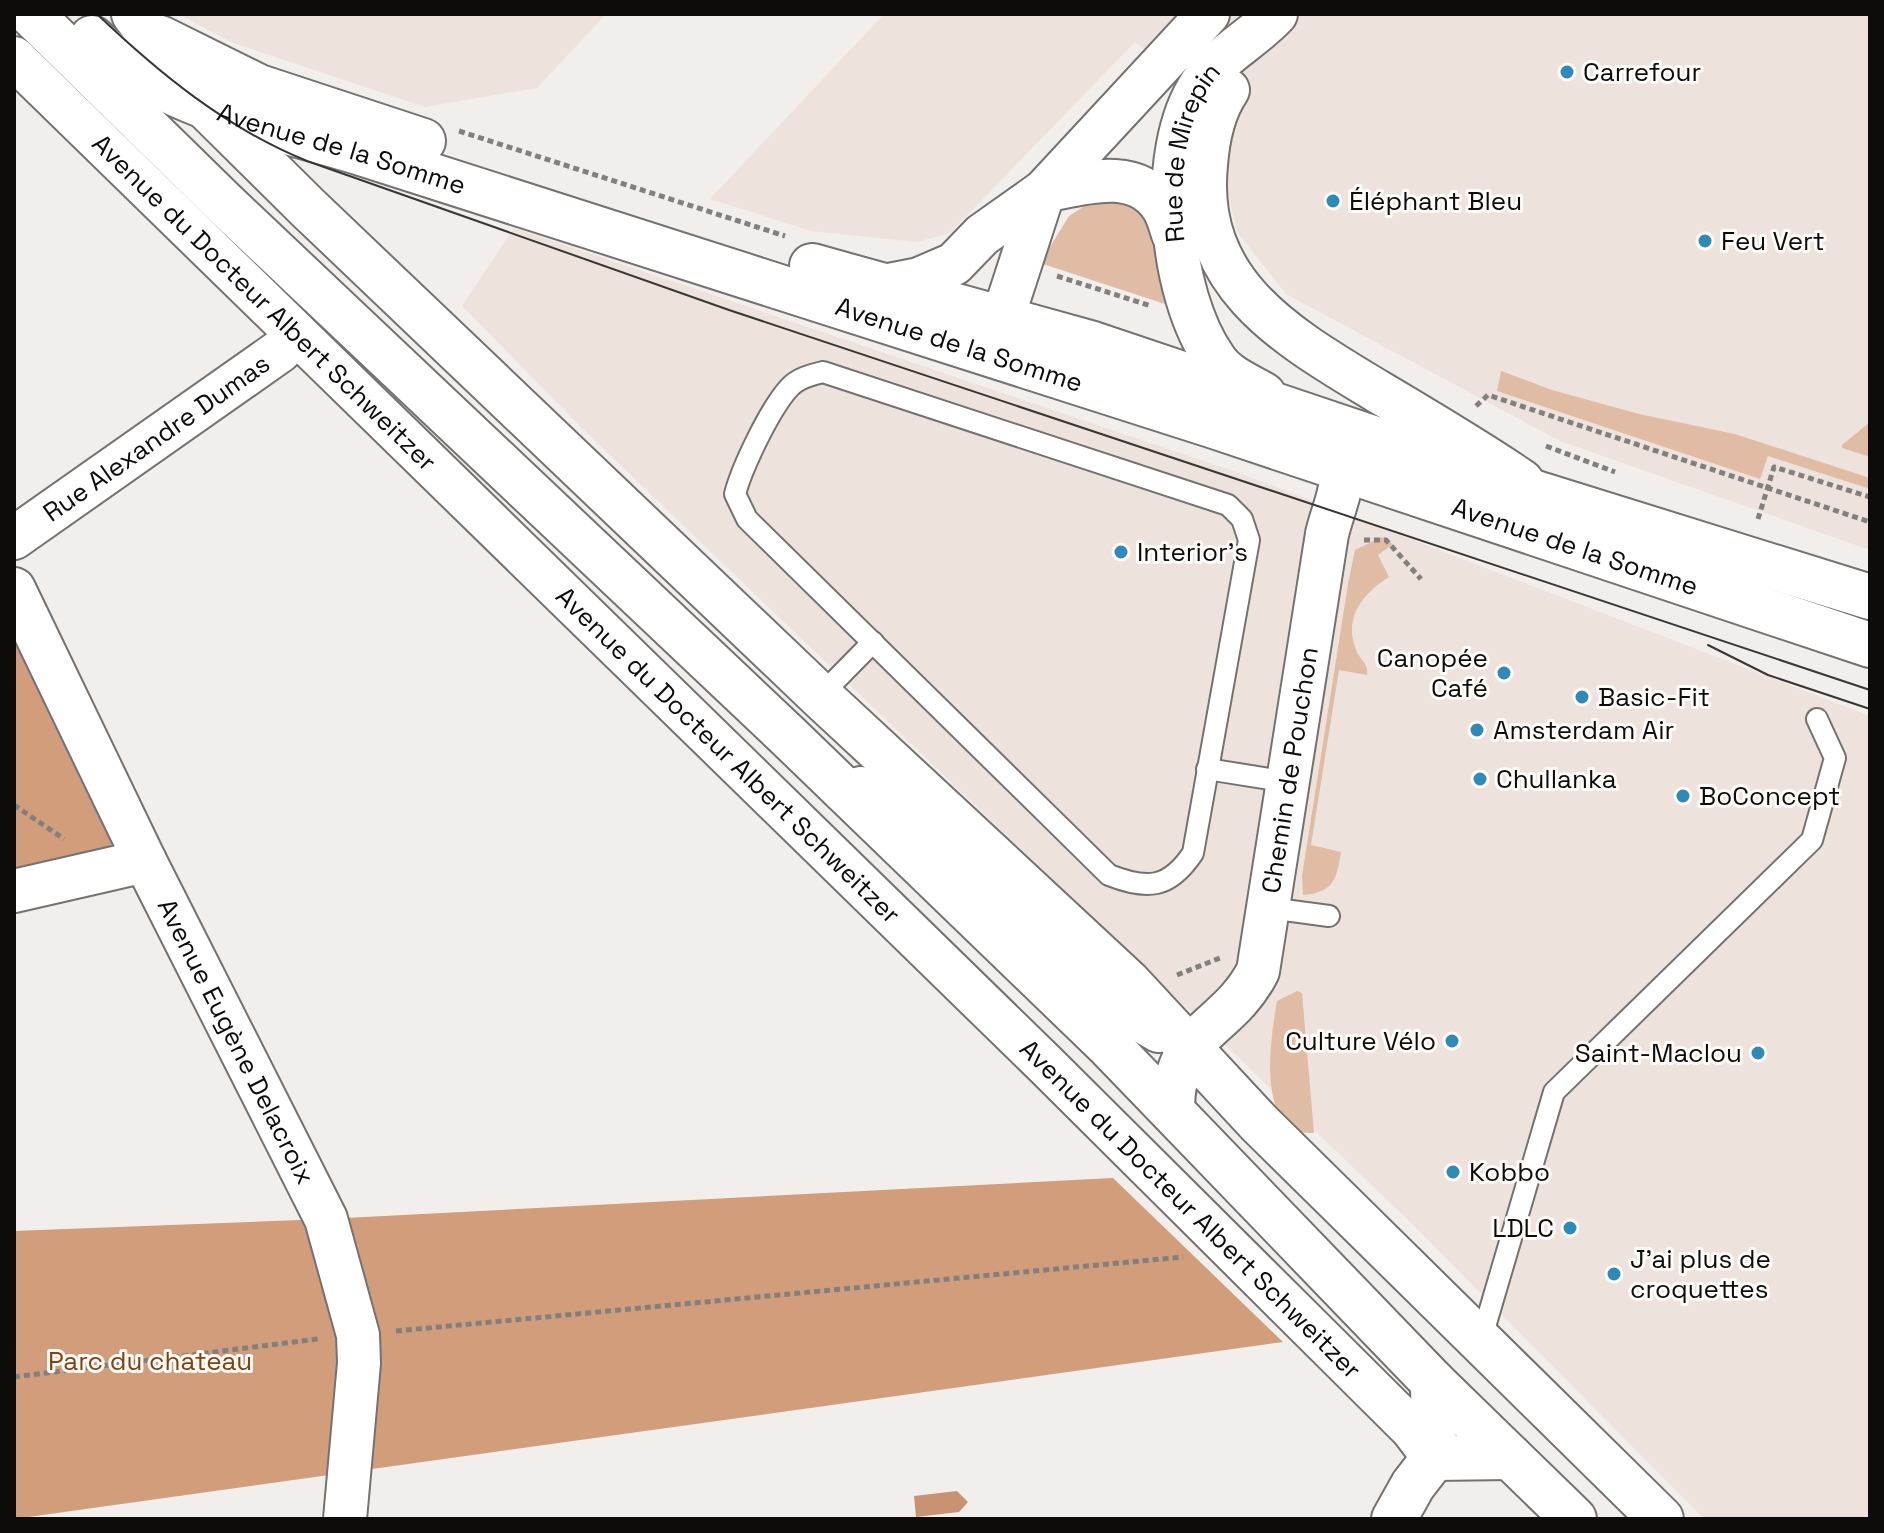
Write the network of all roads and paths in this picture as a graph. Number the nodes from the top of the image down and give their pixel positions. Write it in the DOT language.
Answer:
graph roads {
  1 [pos="31,14"];
  2 [pos="67,14"];
  3 [pos="1208,14"];
  4 [pos="141,22"];
  5 [pos="1266,24"];
  6 [pos="14,58"];
  7 [pos="206,107"];
  8 [pos="447,127"];
  9 [pos="1044,191"];
  10 [pos="1173,234"];
  11 [pos="792,239"];
  12 [pos="878,287"];
  13 [pos="1003,317"];
  14 [pos="296,335"];
  15 [pos="1033,368"];
  16 [pos="1300,414"];
  17 [pos="1466,414"];
  18 [pos="1536,443"];
  19 [pos="1345,471"];
  20 [pos="1621,474"];
  21 [pos="1766,488"];
  22 [pos="1542,495"];
  23 [pos="1870,497"];
  24 [pos="1744,518"];
  25 [pos="1870,522"];
  26 [pos="14,538"];
  27 [pos="1349,541"];
  28 [pos="1421,579"];
  29 [pos="14,589"];
  30 [pos="1870,597"];
  31 [pos="873,642"];
  32 [pos="1870,645"];
  33 [pos="820,696"];
  34 [pos="1817,719"];
  35 [pos="788,736"];
  36 [pos="1207,769"];
  37 [pos="1289,782"];
  38 [pos="145,861"];
  39 [pos="14,891"];
  40 [pos="1269,908"];
  41 [pos="1329,916"];
  42 [pos="1189,1046"];
  43 [pos="1173,1110"];
  44 [pos="1214,1234"];
  45 [pos="358,1335"];
  46 [pos="1476,1338"];
  47 [pos="14,1377"];
  48 [pos="1433,1382"];
  49 [pos="1510,1457"];
  50 [pos="1434,1458"];
  51 [pos="1404,1511"];
  52 [pos="345,1519"];
  53 [pos="1574,1519"];
  54 [pos="1609,1519"];
  55 [pos="1661,1519"];
  1 -- 35 [label="main road"];
  2 -- 7 [label="main road, Avenue de la Somme"];
  3 -- 9 [label="street, Rue de Mirepin"];
  4 -- 7 [label="main road"];
  4 -- 12 [label="main road, Avenue de la Somme"];
  5 -- 10 [label="street, Rue de Mirepin"];
  5 -- 22 [label="street"];
  6 -- 14 [label="street, Avenue du Docteur Albert Schweitzer"];
  7 -- 15 [label="main road, Avenue de la Somme"];
  7 -- 33 [label="main road"];
  8 -- 11 [label="path"];
  9 -- 10 [label="street"];
  9 -- 12 [label="street, Rue de Mirepin"];
  9 -- 13 [label="street"];
  10 -- 16 [label="street, Rue de Mirepin"];
  12 -- 13 [label="main road, Avenue de la Somme"];
  13 -- 15 [label="street"];
  13 -- 16 [label="main road, Avenue de la Somme"];
  14 -- 26 [label="street, Rue Alexandre Dumas"];
  14 -- 44 [label="street, Avenue du Docteur Albert Schweitzer"];
  15 -- 19 [label="main road, Avenue de la Somme"];
  16 -- 19 [label="street, Rue de Mirepin"];
  16 -- 22 [label="main road, Avenue de la Somme"];
  17 -- 21 [label="path"];
  18 -- 20 [label="path"];
  19 -- 32 [label="main road, Avenue de la Somme"];
  19 -- 37 [label="street, Chemin de Pouchon"];
  21 -- 23 [label="path"];
  21 -- 24 [label="path"];
  21 -- 25 [label="path"];
  22 -- 30 [label="main road, Avenue de la Somme"];
  27 -- 28 [label="path"];
  29 -- 38 [label="street, Avenue Eugène Delacroix"];
  31 -- 33 [label="lane"];
  31 -- 36 [label="lane"];
  31 -- 36 [label="lane"];
  33 -- 42 [label="main road"];
  34 -- 46 [label="lane"];
  35 -- 42 [label="street"];
  35 -- 43 [label="main road"];
  36 -- 37 [label="lane"];
  37 -- 40 [label="street, Chemin de Pouchon"];
  38 -- 39 [label="street"];
  38 -- 45 [label="street, Avenue Eugène Delacroix"];
  40 -- 41 [label="lane"];
  40 -- 42 [label="street, Chemin de Pouchon"];
  42 -- 43 [label="street"];
  42 -- 46 [label="main road"];
  43 -- 48 [label="main road"];
  44 -- 45 [label="path"];
  44 -- 50 [label="street, Avenue du Docteur Albert Schweitzer"];
  45 -- 47 [label="path"];
  45 -- 52 [label="street, Avenue Eugène Delacroix"];
  46 -- 55 [label="main road"];
  48 -- 49 [label="main road"];
  48 -- 50 [label="main road"];
  49 -- 50 [label="main road"];
  49 -- 53 [label="main road"];
  49 -- 54 [label="main road"];
  50 -- 51 [label="main road"];
}
